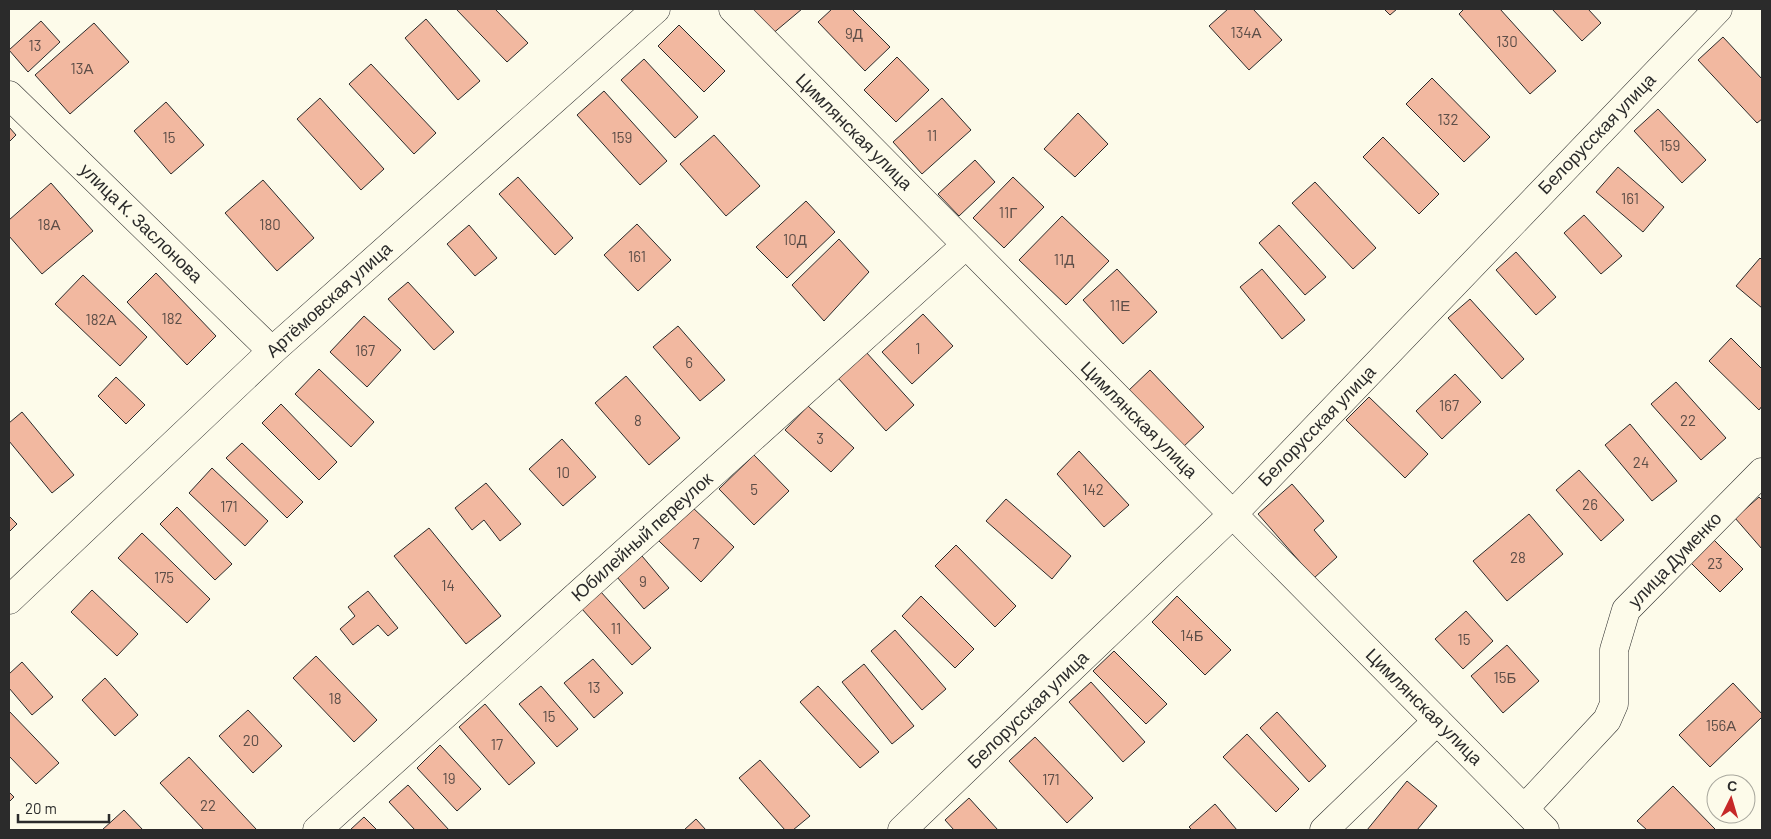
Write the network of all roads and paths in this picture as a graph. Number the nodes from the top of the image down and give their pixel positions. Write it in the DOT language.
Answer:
graph roads {
  1 [pos="656,9"];
  2 [pos="733,9"];
  3 [pos="1718,9"];
  4 [pos="9,96"];
  5 [pos="966,245"];
  6 [pos="272,350"];
  7 [pos="1762,472"];
  8 [pos="1233,514"];
  9 [pos="9,600"];
  10 [pos="1438,721"];
  11 [pos="1524,808"];
  12 [pos="317,830"];
  13 [pos="902,830"];
  14 [pos="1324,830"];
  15 [pos="1545,830"];
  1 -- 6 [label="street, Артёмовская улица"];
  2 -- 5 [label="street, Цимлянская улица"];
  3 -- 8 [label="street, Белорусская улица"];
  4 -- 6 [label="street, улица К. Заслонова"];
  5 -- 8 [label="street, Цимлянская улица"];
  5 -- 12 [label="street, Юбилейный переулок"];
  6 -- 9 [label="street, Артёмовская улица"];
  7 -- 11 [label="street, улица Думенко"];
  8 -- 10 [label="street, Цимлянская улица"];
  8 -- 13 [label="street, Белорусская улица"];
  10 -- 11 [label="street, Цимлянская улица"];
  10 -- 14 [label="street"];
  11 -- 15 [label="street, Цимлянская улица"];
}
